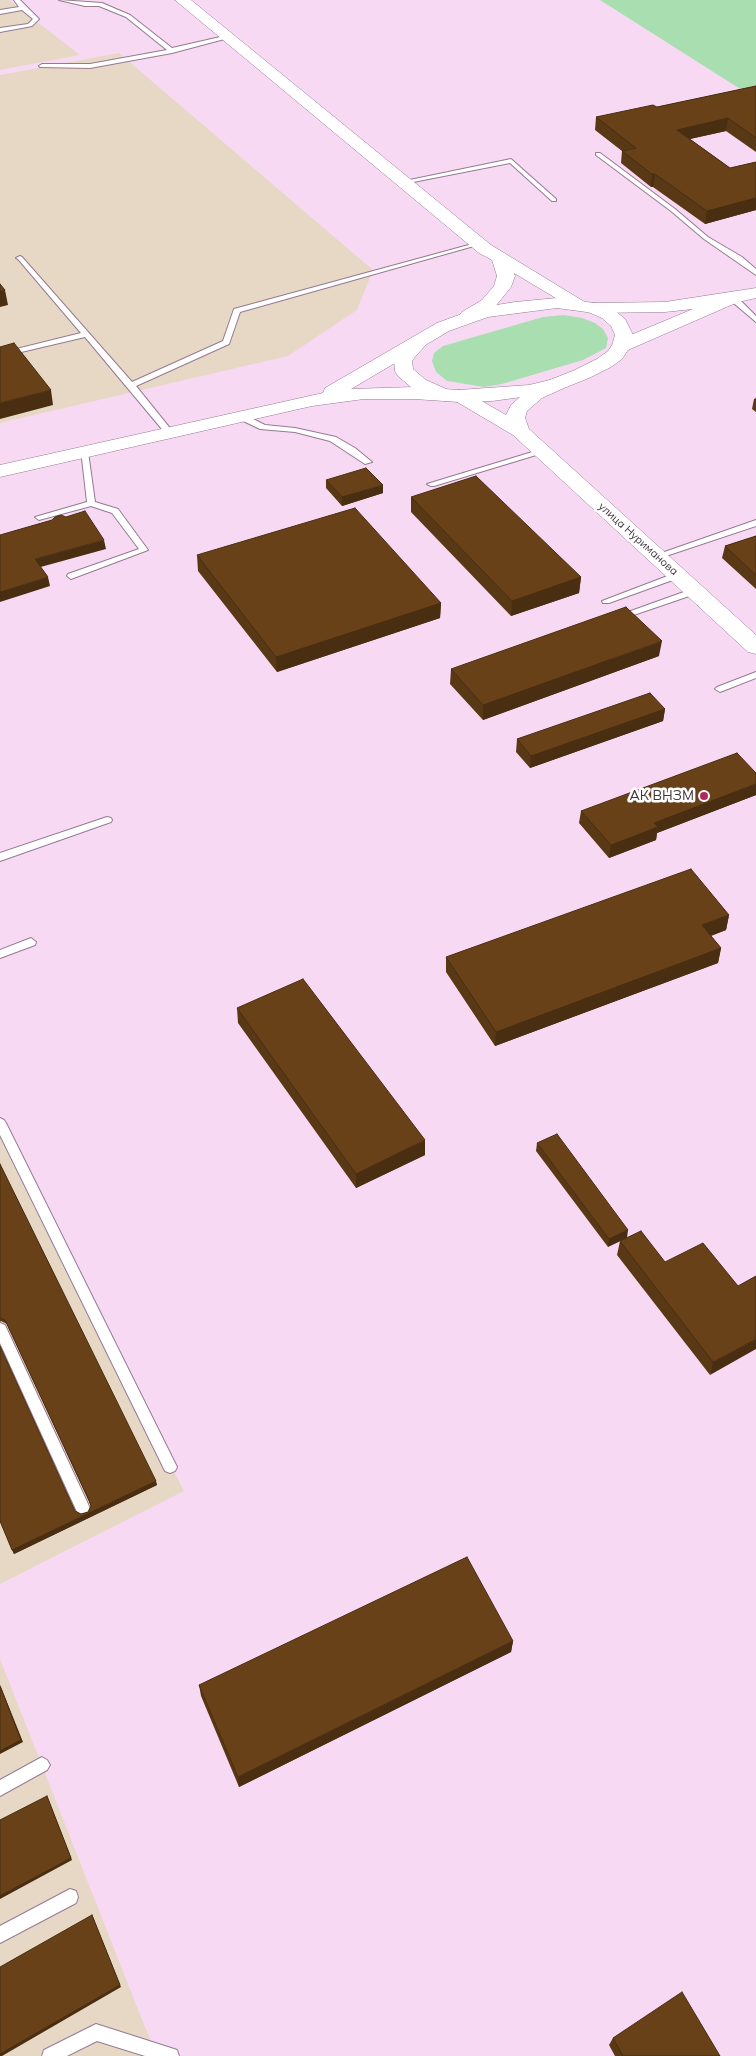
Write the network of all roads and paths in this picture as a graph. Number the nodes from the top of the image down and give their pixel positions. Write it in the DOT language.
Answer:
graph roads {
  1 [pos="18,0"];
  2 [pos="62,0"];
  3 [pos="182,0"];
  4 [pos="23,8"];
  5 [pos="0,12"];
  6 [pos="0,30"];
  7 [pos="229,37"];
  8 [pos="172,51"];
  9 [pos="42,66"];
  10 [pos="598,154"];
  11 [pos="403,182"];
  12 [pos="554,200"];
  13 [pos="478,244"];
  14 [pos="20,258"];
  15 [pos="500,259"];
  16 [pos="756,273"];
  17 [pos="756,293"];
  18 [pos="733,298"];
  19 [pos="587,306"];
  20 [pos="468,316"];
  21 [pos="756,320"];
  22 [pos="86,334"];
  23 [pos="421,340"];
  24 [pos="621,346"];
  25 [pos="0,355"];
  26 [pos="557,384"];
  27 [pos="131,385"];
  28 [pos="453,396"];
  29 [pos="312,400"];
  30 [pos="240,416"];
  31 [pos="520,431"];
  32 [pos="168,432"];
  33 [pos="84,452"];
  34 [pos="542,452"];
  35 [pos="368,462"];
  36 [pos="0,471"];
  37 [pos="431,484"];
  38 [pos="91,503"];
  39 [pos="39,517"];
  40 [pos="756,524"];
  41 [pos="657,556"];
  42 [pos="678,575"];
  43 [pos="71,576"];
  44 [pos="696,591"];
  45 [pos="606,601"];
  46 [pos="613,620"];
  47 [pos="754,643"];
  48 [pos="756,675"];
  49 [pos="720,689"];
  50 [pos="107,820"];
  51 [pos="0,857"];
  52 [pos="32,942"];
  53 [pos="0,954"];
  54 [pos="0,1123"];
  55 [pos="0,1329"];
  56 [pos="170,1466"];
  57 [pos="83,1509"];
  58 [pos="42,1765"];
  59 [pos="0,1788"];
  60 [pos="70,1897"];
  61 [pos="0,1935"];
  62 [pos="50,2056"];
  63 [pos="171,2056"];
  1 -- 4 [label="lane"];
  2 -- 8 [label="lane"];
  3 -- 7 [label="main road"];
  4 -- 5 [label="lane"];
  4 -- 6 [label="lane"];
  7 -- 8 [label="lane"];
  7 -- 11 [label="main road"];
  8 -- 9 [label="lane"];
  10 -- 16 [label="lane"];
  11 -- 12 [label="lane"];
  11 -- 13 [label="main road"];
  13 -- 15 [label="main road"];
  13 -- 27 [label="lane"];
  14 -- 22 [label="lane"];
  15 -- 19 [label="main road"];
  15 -- 20 [label="main road"];
  17 -- 18 [label="main road"];
  18 -- 19 [label="main road"];
  18 -- 21 [label="lane"];
  18 -- 24 [label="main road"];
  19 -- 20 [label="main road"];
  19 -- 24 [label="main road"];
  20 -- 23 [label="main road"];
  22 -- 25 [label="lane"];
  22 -- 27 [label="lane"];
  23 -- 28 [label="main road, улица Нуриманова"];
  23 -- 29 [label="main road"];
  24 -- 26 [label="main road"];
  26 -- 28 [label="main road"];
  26 -- 31 [label="main road"];
  27 -- 32 [label="lane"];
  28 -- 29 [label="main road"];
  28 -- 31 [label="main road, улица Нуриманова"];
  29 -- 30 [label="main road"];
  30 -- 32 [label="main road"];
  30 -- 35 [label="lane"];
  31 -- 34 [label="main road, улица Нуриманова"];
  32 -- 33 [label="main road"];
  33 -- 36 [label="main road"];
  33 -- 38 [label="lane"];
  34 -- 37 [label="lane"];
  34 -- 41 [label="main road, улица Нуриманова"];
  38 -- 39 [label="lane"];
  38 -- 43 [label="lane"];
  40 -- 41 [label="lane"];
  41 -- 42 [label="main road, улица Нуриманова"];
  42 -- 44 [label="main road, улица Нуриманова"];
  42 -- 45 [label="lane"];
  44 -- 46 [label="lane"];
  44 -- 47 [label="main road, улица Нуриманова"];
  48 -- 49 [label="lane"];
  50 -- 51 [label="lane"];
  52 -- 53 [label="lane"];
  54 -- 56 [label="lane"];
  55 -- 57 [label="lane"];
  58 -- 59 [label="lane"];
  60 -- 61 [label="lane"];
  62 -- 63 [label="lane"];
}
